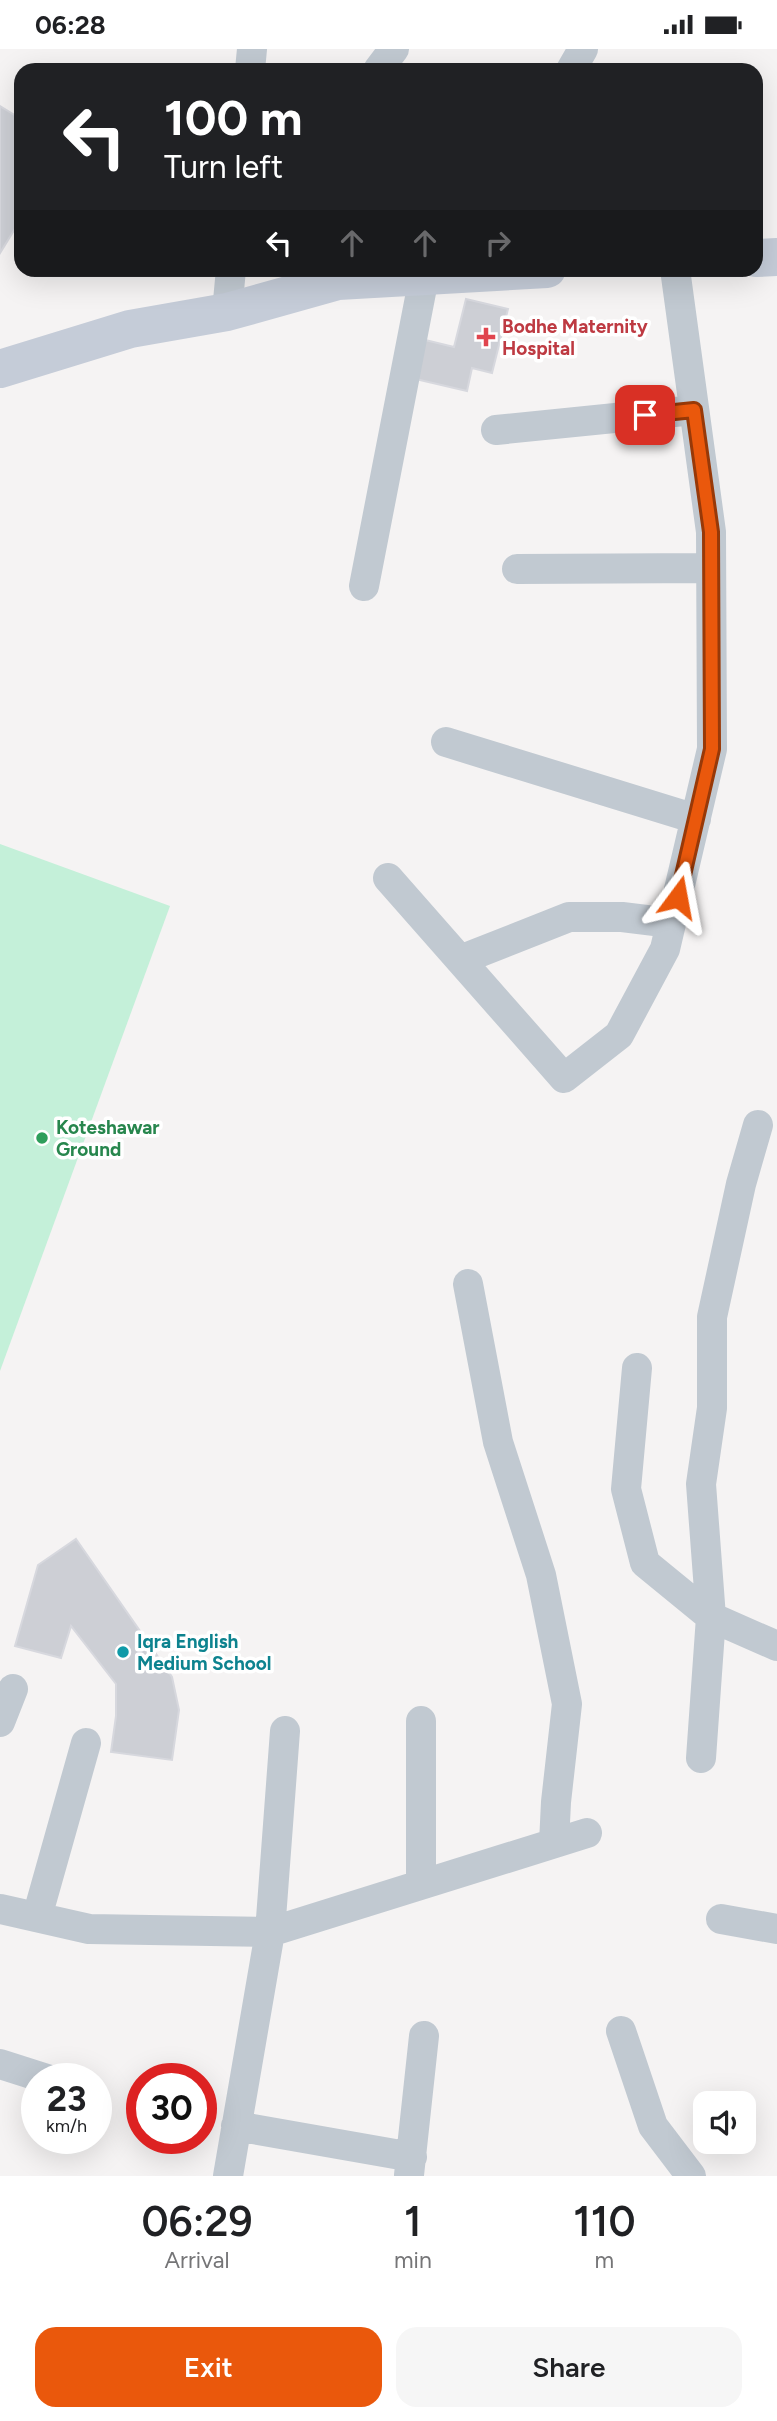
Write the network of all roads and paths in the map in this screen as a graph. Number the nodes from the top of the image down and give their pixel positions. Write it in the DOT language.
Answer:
graph roads {
  1 [pos="394,49"];
  2 [pos="383,63"];
  3 [pos="230,277"];
  4 [pos="332,277"];
  5 [pos="424,277"];
  6 [pos="676,277"];
  7 [pos="227,312"];
  8 [pos="0,369"];
  9 [pos="694,410"];
  10 [pos="496,430"];
  11 [pos="711,568"];
  12 [pos="517,569"];
  13 [pos="364,586"];
  14 [pos="446,741"];
  15 [pos="696,819"];
  16 [pos="388,878"];
  17 [pos="671,923"];
  18 [pos="460,960"];
  19 [pos="758,1125"];
  20 [pos="468,1284"];
  21 [pos="637,1369"];
  22 [pos="712,1618"];
  23 [pos="777,1646"];
  24 [pos="13,1689"];
  25 [pos="421,1721"];
  26 [pos="0,1722"];
  27 [pos="285,1731"];
  28 [pos="86,1743"];
  29 [pos="701,1758"];
  30 [pos="587,1833"];
  31 [pos="554,1843"];
  32 [pos="421,1885"];
  33 [pos="0,1909"];
  34 [pos="37,1917"];
  35 [pos="722,1919"];
  36 [pos="777,1929"];
  37 [pos="270,1932"];
  38 [pos="621,2031"];
  39 [pos="424,2036"];
  40 [pos="0,2064"];
  41 [pos="21,2071"];
  42 [pos="236,2126"];
  43 [pos="411,2167"];
  44 [pos="228,2176"];
  45 [pos="691,2176"];
  1 -- 2 [label="street"];
  3 -- 7 [label="street"];
  4 -- 7 [label="main road"];
  5 -- 13 [label="street"];
  6 -- 9 [label="street"];
  7 -- 8 [label="main road"];
  9 -- 10 [label="street"];
  9 -- 11 [label="street"];
  11 -- 12 [label="street"];
  11 -- 15 [label="street"];
  14 -- 15 [label="street"];
  15 -- 17 [label="street"];
  16 -- 18 [label="street"];
  17 -- 18 [label="street"];
  17 -- 18 [label="street"];
  19 -- 22 [label="street"];
  20 -- 31 [label="street"];
  21 -- 22 [label="street"];
  22 -- 23 [label="street"];
  22 -- 29 [label="street"];
  24 -- 26 [label="street"];
  25 -- 32 [label="street"];
  27 -- 37 [label="street"];
  28 -- 34 [label="street"];
  30 -- 31 [label="street"];
  31 -- 32 [label="street"];
  32 -- 37 [label="street"];
  33 -- 34 [label="street"];
  34 -- 37 [label="street"];
  35 -- 36 [label="street"];
  37 -- 42 [label="street"];
  38 -- 45 [label="street"];
  39 -- 43 [label="street"];
  40 -- 41 [label="street"];
  42 -- 43 [label="street"];
  42 -- 44 [label="street"];
}
